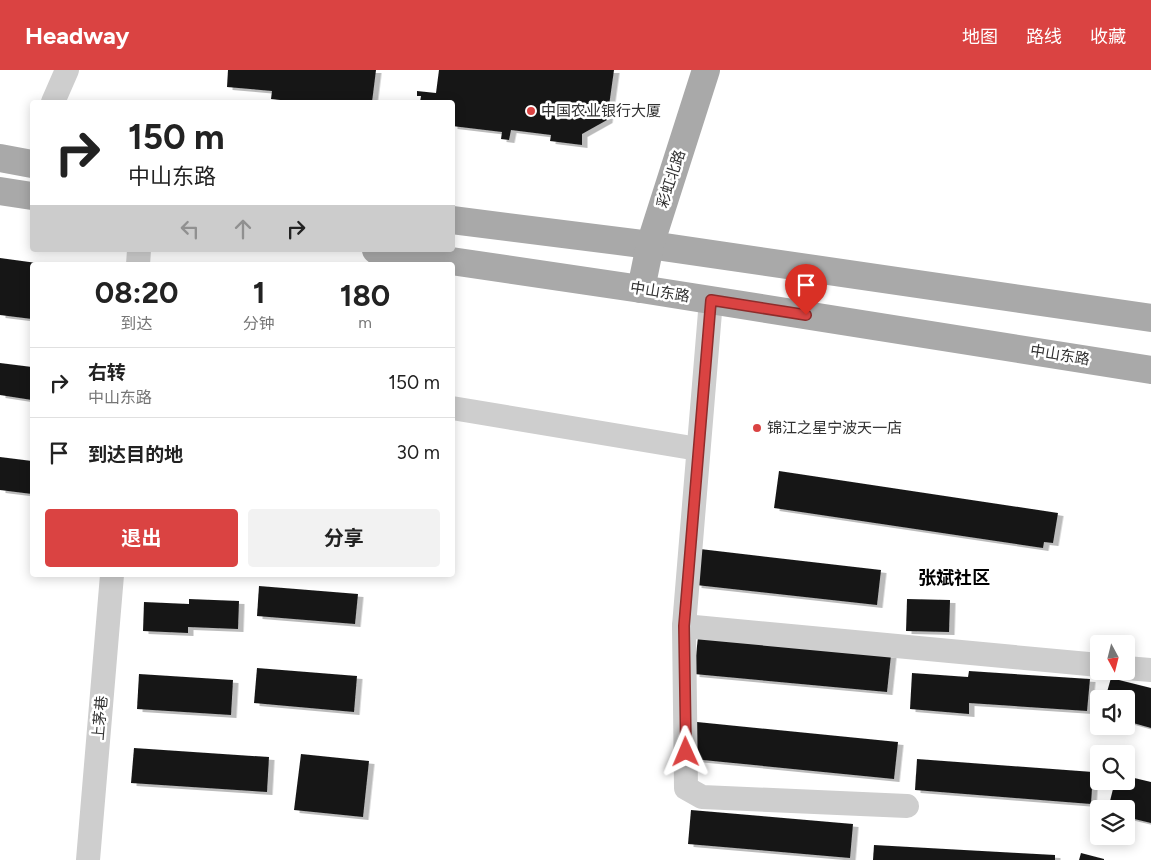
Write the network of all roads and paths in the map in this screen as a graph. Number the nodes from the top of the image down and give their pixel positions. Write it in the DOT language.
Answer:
graph roads {
  1 [pos="66,70"];
  2 [pos="706,70"];
  3 [pos="54,100"];
  4 [pos="0,158"];
  5 [pos="30,159"];
  6 [pos="0,191"];
  7 [pos="30,196"];
  8 [pos="455,220"];
  9 [pos="650,245"];
  10 [pos="390,252"];
  11 [pos="641,289"];
  12 [pos="711,300"];
  13 [pos="1151,318"];
  14 [pos="1151,370"];
  15 [pos="455,408"];
  16 [pos="698,449"];
  17 [pos="112,577"];
  18 [pos="684,626"];
  19 [pos="1090,664"];
  20 [pos="1135,669"];
  21 [pos="1151,670"];
  22 [pos="907,806"];
  23 [pos="88,860"];
  1 -- 3 [label="street"];
  2 -- 9 [label="main road, 彩虹北路"];
  4 -- 5 [label="main road"];
  6 -- 7 [label="main road"];
  8 -- 9 [label="main road"];
  9 -- 11 [label="main road, 彩虹北路"];
  9 -- 13 [label="main road"];
  10 -- 11 [label="main road, 中山东路"];
  11 -- 12 [label="main road, 中山东路"];
  12 -- 14 [label="main road, 中山东路"];
  12 -- 16 [label="street"];
  15 -- 16 [label="street"];
  16 -- 18 [label="street"];
  17 -- 23 [label="street, 上茅巷"];
  18 -- 19 [label="street"];
  18 -- 22 [label="street"];
  20 -- 21 [label="street"];
}
